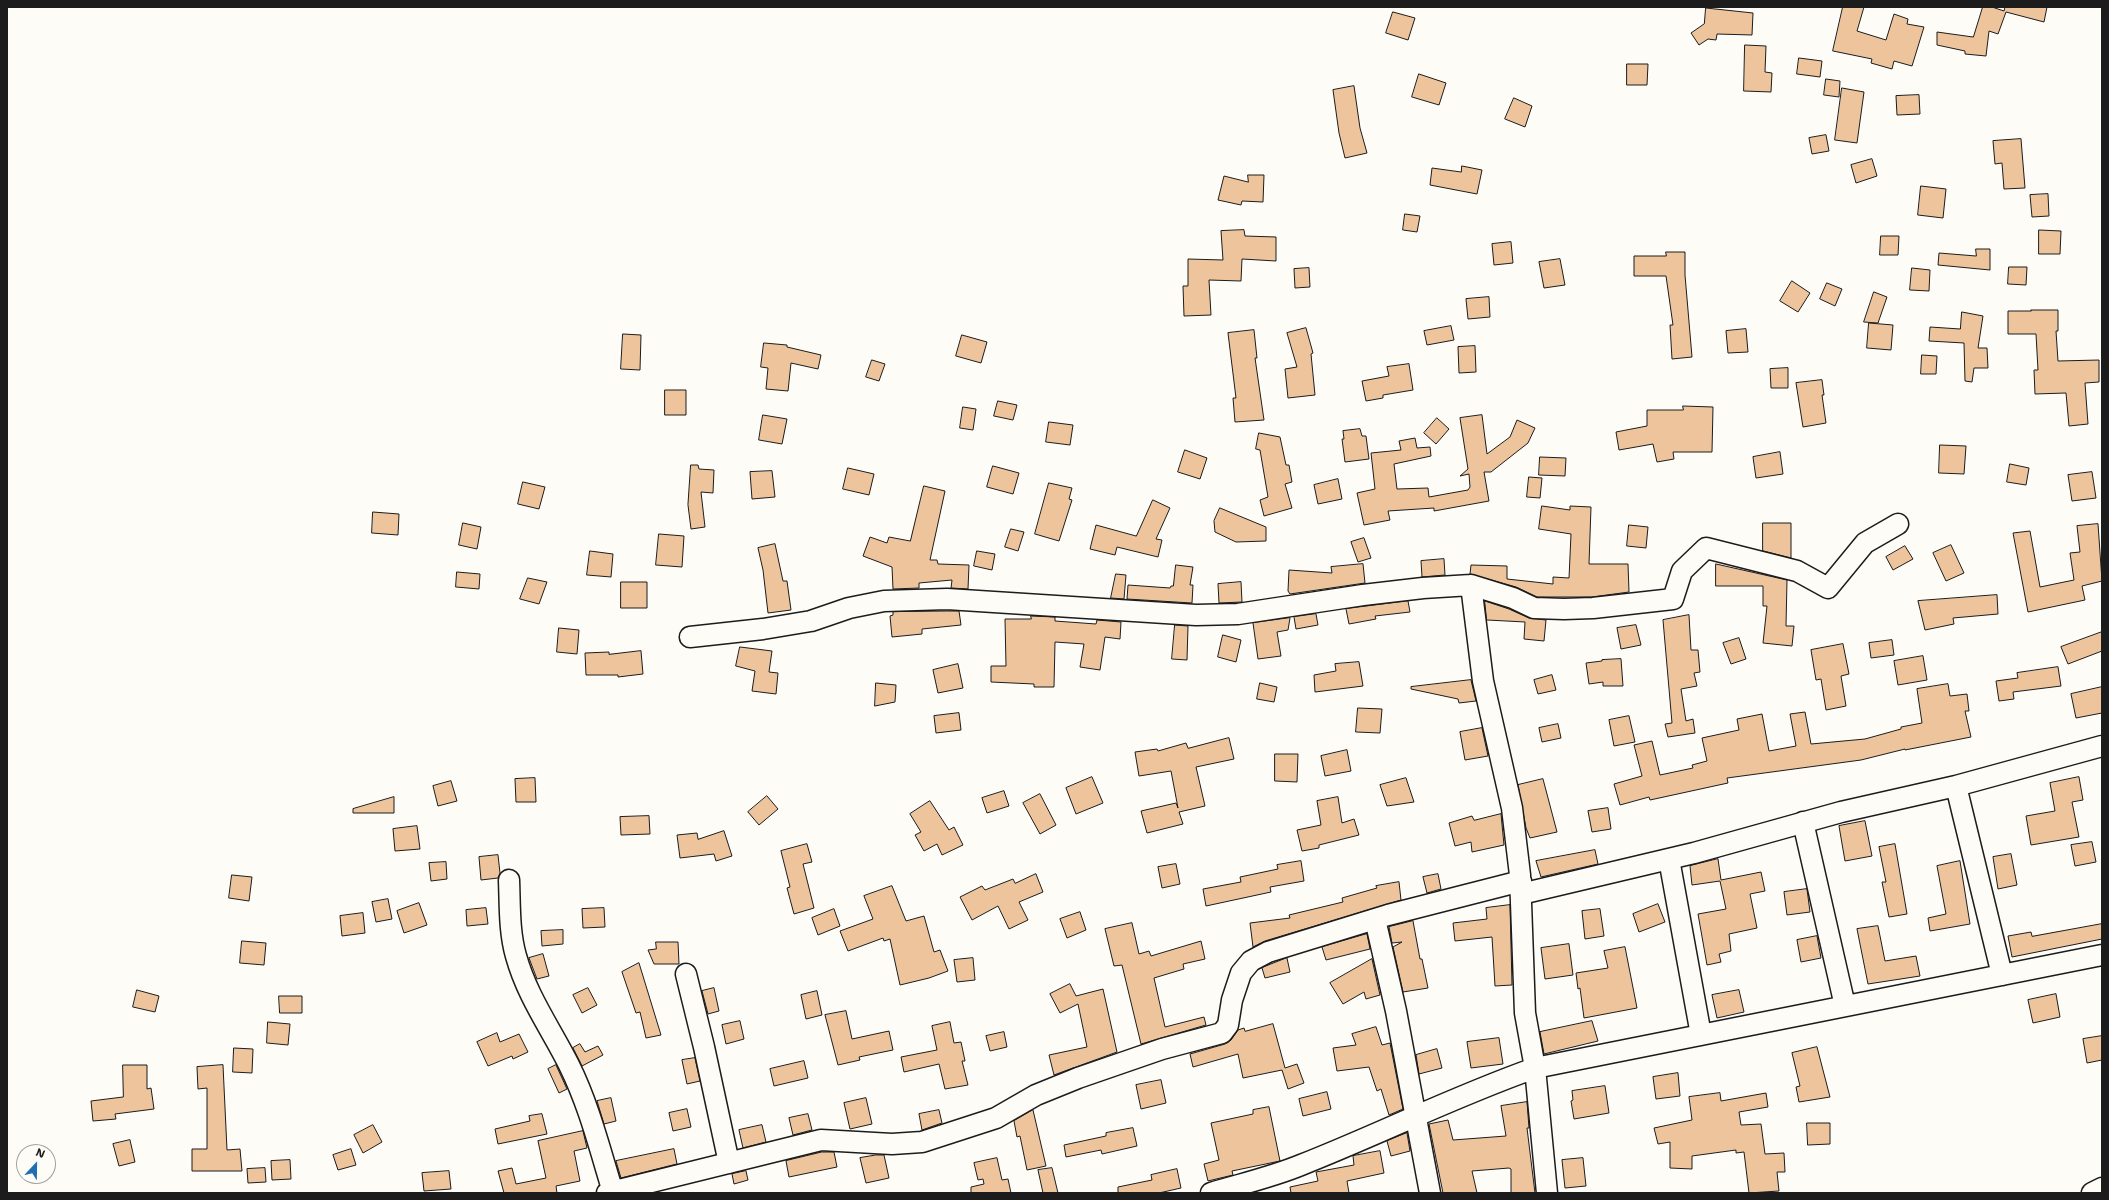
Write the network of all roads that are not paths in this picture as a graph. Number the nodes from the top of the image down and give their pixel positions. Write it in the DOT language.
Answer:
graph roads {
  1 [pos="1898,524"];
  2 [pos="1471,585"];
  3 [pos="690,637"];
  4 [pos="2102,746"];
  5 [pos="1956,786"];
  6 [pos="1803,822"];
  7 [pos="1669,859"];
  8 [pos="510,880"];
  9 [pos="1521,888"];
  10 [pos="1375,919"];
  11 [pos="2102,955"];
  12 [pos="686,974"];
  13 [pos="2002,975"];
  14 [pos="1845,1006"];
  15 [pos="1701,1035"];
  16 [pos="1535,1068"];
  17 [pos="1416,1117"];
  18 [pos="728,1164"];
  19 [pos="2102,1188"];
  20 [pos="610,1192"];
  21 [pos="1211,1193"];
  22 [pos="1430,1193"];
  23 [pos="1547,1193"];
  24 [pos="2092,1193"];
  1 -- 2 [label="street"];
  2 -- 3 [label="street"];
  2 -- 9 [label="street"];
  4 -- 5 [label="street"];
  5 -- 6 [label="street"];
  5 -- 13 [label="street"];
  6 -- 7 [label="street"];
  6 -- 14 [label="street"];
  7 -- 9 [label="street"];
  7 -- 15 [label="street"];
  8 -- 20 [label="street"];
  9 -- 10 [label="street"];
  9 -- 16 [label="street"];
  10 -- 17 [label="street"];
  10 -- 18 [label="street"];
  11 -- 13 [label="street"];
  12 -- 18 [label="street"];
  13 -- 14 [label="street"];
  14 -- 15 [label="street"];
  15 -- 16 [label="street"];
  16 -- 17 [label="street"];
  16 -- 23 [label="street"];
  17 -- 21 [label="street"];
  17 -- 22 [label="street"];
  18 -- 20 [label="street"];
  19 -- 24 [label="street"];
}
